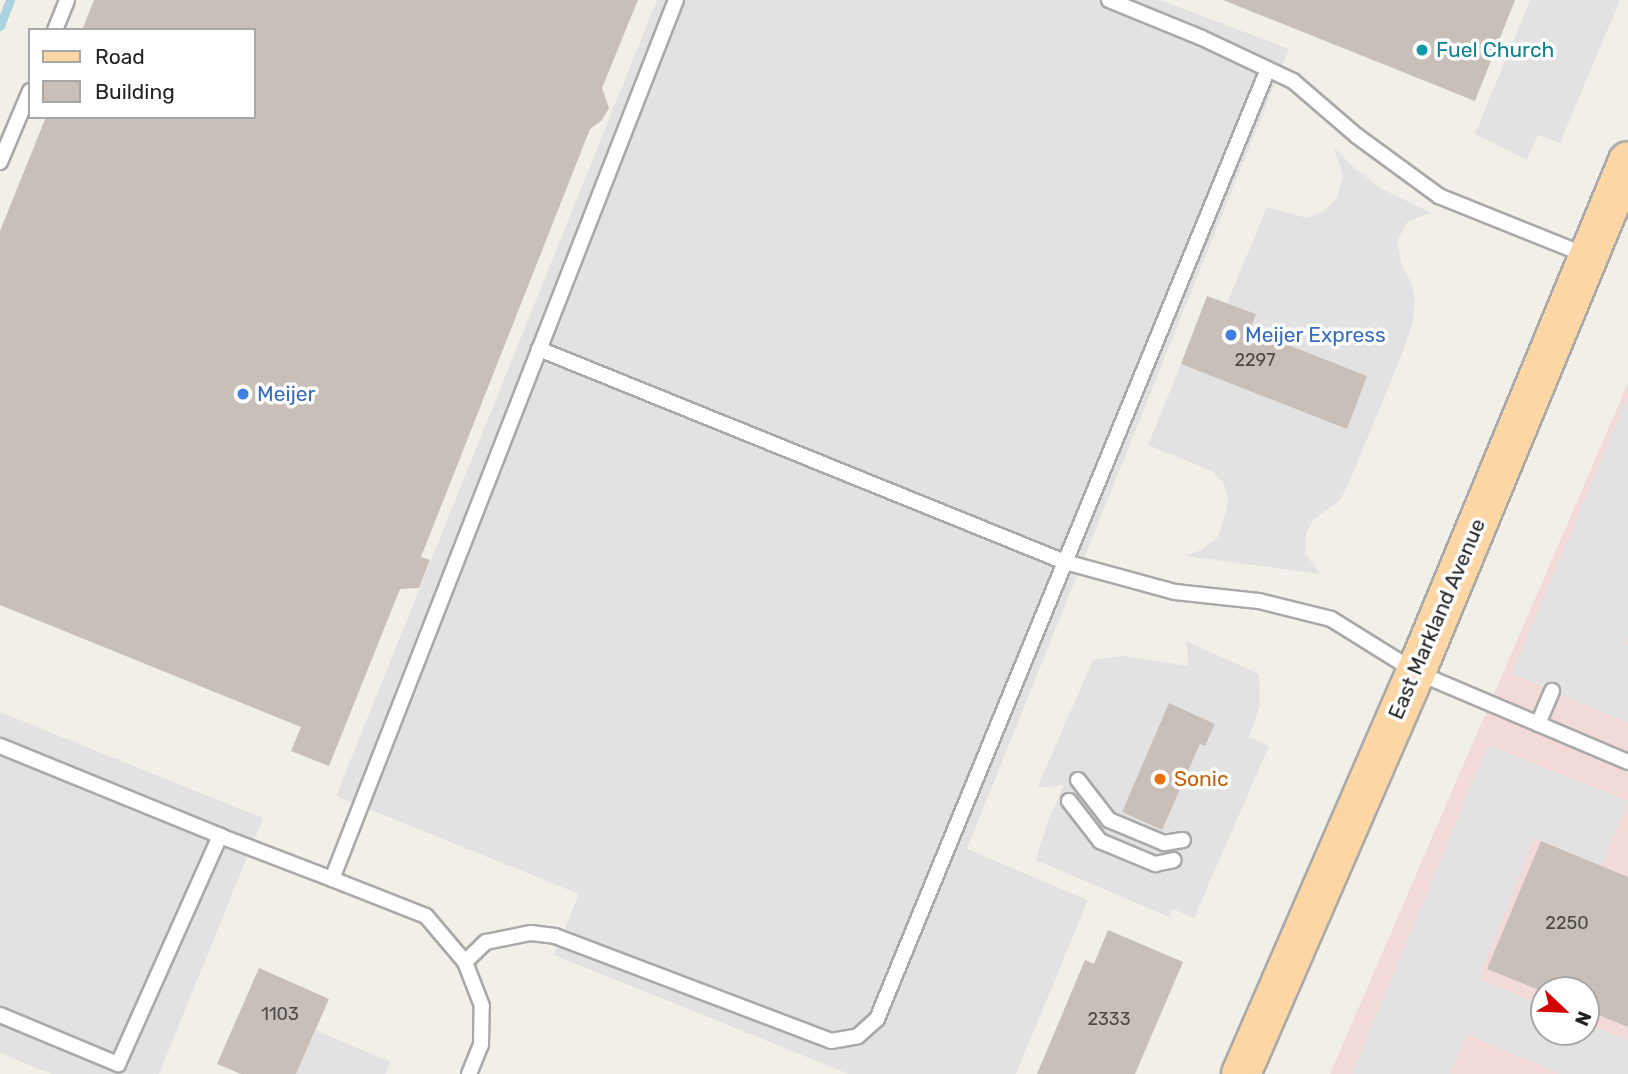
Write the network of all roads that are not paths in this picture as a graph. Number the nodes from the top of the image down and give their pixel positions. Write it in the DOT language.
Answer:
graph roads {
  1 [pos="67,0"];
  2 [pos="676,0"];
  3 [pos="1109,0"];
  4 [pos="56,28"];
  5 [pos="1268,69"];
  6 [pos="28,96"];
  7 [pos="1628,161"];
  8 [pos="0,162"];
  9 [pos="1621,199"];
  10 [pos="1588,256"];
  11 [pos="539,349"];
  12 [pos="1065,562"];
  13 [pos="1416,672"];
  14 [pos="1552,691"];
  15 [pos="1538,724"];
  16 [pos="0,746"];
  17 [pos="1628,762"];
  18 [pos="1077,780"];
  19 [pos="1069,801"];
  20 [pos="220,836"];
  21 [pos="1183,840"];
  22 [pos="1174,860"];
  23 [pos="332,878"];
  24 [pos="465,961"];
  25 [pos="0,1015"];
  26 [pos="469,1074"];
  27 [pos="1241,1074"];
  1 -- 4 [label="lane"];
  2 -- 11 [label="lane"];
  3 -- 5 [label="lane"];
  5 -- 10 [label="lane"];
  5 -- 12 [label="lane"];
  6 -- 8 [label="lane"];
  7 -- 9 [label="main road, East Markland Avenue"];
  9 -- 10 [label="main road, East Markland Avenue"];
  10 -- 13 [label="main road, East Markland Avenue"];
  11 -- 12 [label="lane"];
  11 -- 23 [label="lane"];
  12 -- 13 [label="lane"];
  12 -- 24 [label="lane"];
  13 -- 15 [label="lane"];
  13 -- 27 [label="main road, East Markland Avenue"];
  14 -- 15 [label="lane"];
  15 -- 17 [label="lane"];
  16 -- 20 [label="lane"];
  18 -- 21 [label="lane"];
  19 -- 22 [label="lane"];
  20 -- 23 [label="lane"];
  20 -- 25 [label="lane"];
  23 -- 24 [label="lane"];
  24 -- 26 [label="lane"];
}
